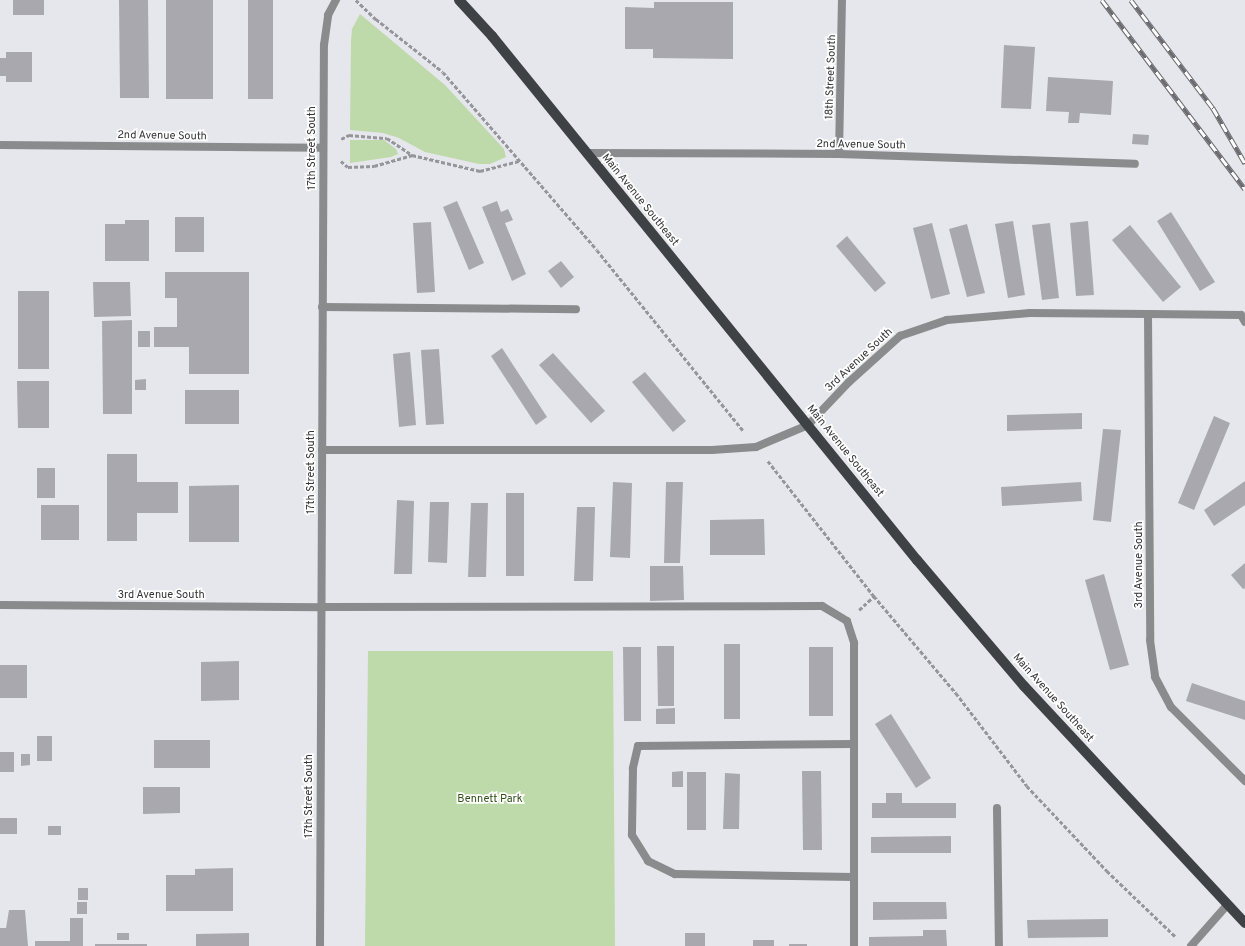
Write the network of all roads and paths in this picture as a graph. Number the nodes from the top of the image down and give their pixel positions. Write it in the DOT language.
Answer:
graph roads {
  1 [pos="336,0"];
  2 [pos="356,0"];
  3 [pos="459,0"];
  4 [pos="842,0"];
  5 [pos="0,145"];
  6 [pos="323,148"];
  7 [pos="587,153"];
  8 [pos="839,154"];
  9 [pos="412,155"];
  10 [pos="519,161"];
  11 [pos="1135,164"];
  12 [pos="322,307"];
  13 [pos="576,309"];
  14 [pos="1148,314"];
  15 [pos="1245,322"];
  16 [pos="808,425"];
  17 [pos="756,446"];
  18 [pos="322,450"];
  19 [pos="0,605"];
  20 [pos="321,607"];
  21 [pos="854,744"];
  22 [pos="1245,781"];
  23 [pos="997,808"];
  24 [pos="854,877"];
  25 [pos="1228,904"];
  26 [pos="1245,912"];
  27 [pos="1245,923"];
  28 [pos="1180,941"];
  29 [pos="320,946"];
  30 [pos="854,946"];
  31 [pos="999,946"];
  32 [pos="1191,946"];
  1 -- 6 [label="street, 17th Street South"];
  2 -- 10 [label="path"];
  3 -- 7 [label="main road, Main Avenue Southeast"];
  4 -- 8 [label="street, 18th Street South"];
  5 -- 6 [label="street, 2nd Avenue South"];
  6 -- 9 [label="path"];
  6 -- 9 [label="path"];
  6 -- 12 [label="street, 17th Street South"];
  7 -- 8 [label="street, 2nd Avenue South"];
  7 -- 16 [label="main road, Main Avenue Southeast"];
  8 -- 11 [label="street, 2nd Avenue South"];
  9 -- 10 [label="path"];
  10 -- 17 [label="path"];
  12 -- 13 [label="street"];
  12 -- 18 [label="street, 17th Street South"];
  14 -- 15 [label="street, 3rd Avenue South"];
  14 -- 16 [label="street, 3rd Avenue South"];
  14 -- 22 [label="street, 3rd Avenue South"];
  16 -- 17 [label="street"];
  16 -- 25 [label="main road, Main Avenue Southeast"];
  17 -- 18 [label="street"];
  17 -- 28 [label="path"];
  18 -- 20 [label="street, 17th Street South"];
  19 -- 20 [label="street, 3rd Avenue South"];
  20 -- 21 [label="street, 3rd Avenue South"];
  20 -- 29 [label="street, 17th Street South"];
  21 -- 24 [label="street, 3rd Avenue South"];
  21 -- 24 [label="street"];
  23 -- 31 [label="street"];
  24 -- 30 [label="street, 3rd Avenue South"];
  25 -- 26 [label="main road, Main Avenue Southeast"];
  25 -- 27 [label="main road, Main Avenue Southeast"];
  25 -- 32 [label="street"];
}
